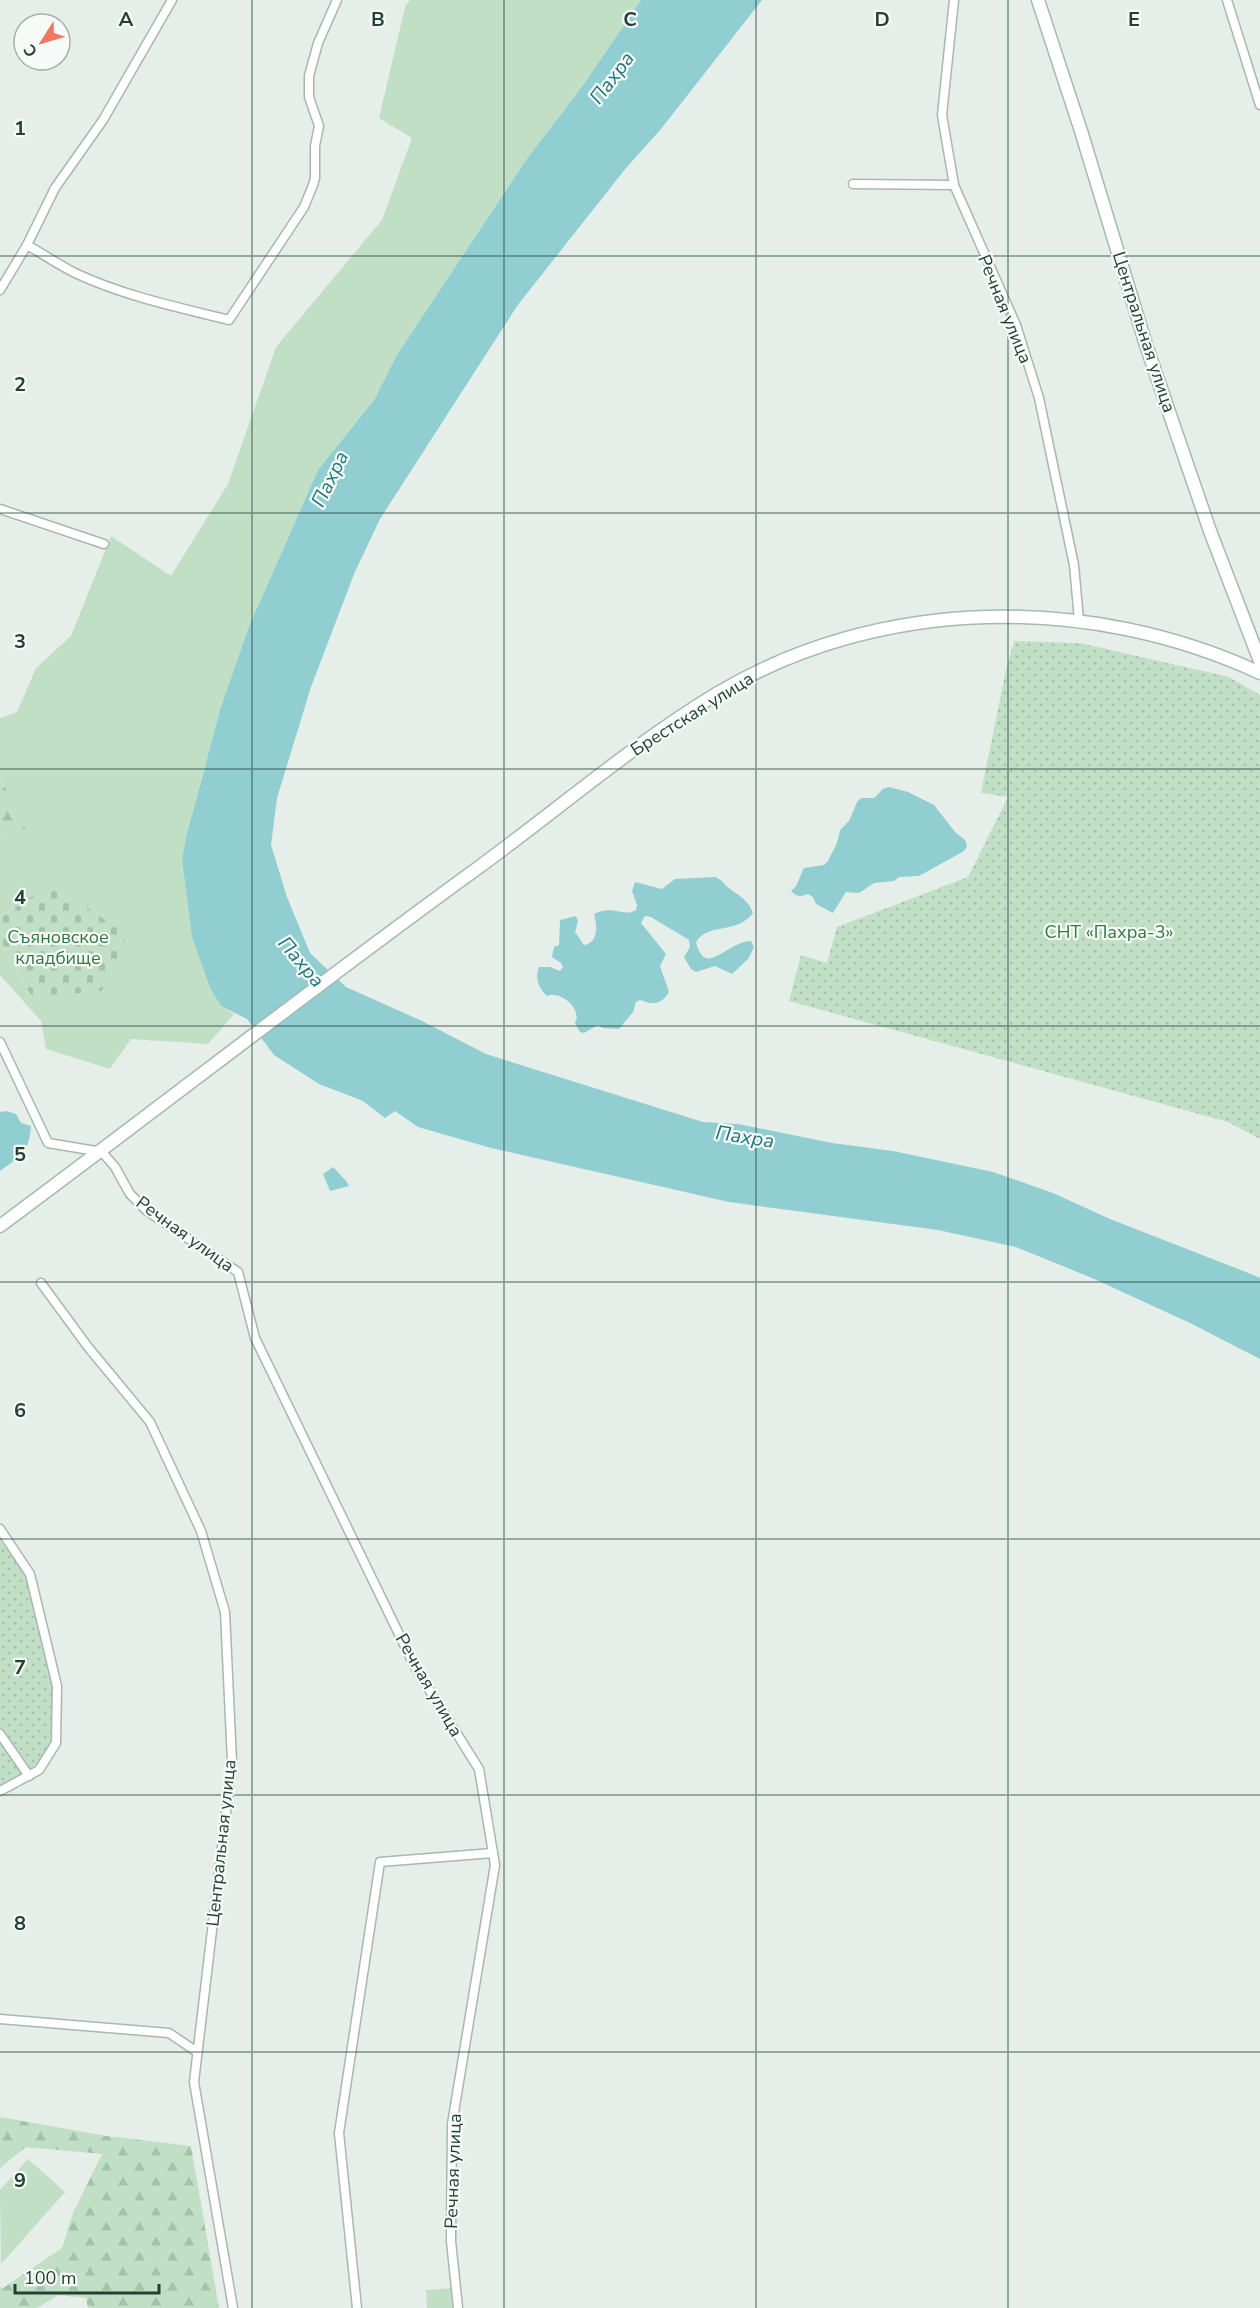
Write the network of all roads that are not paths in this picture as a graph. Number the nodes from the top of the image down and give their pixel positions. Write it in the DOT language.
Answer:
graph roads {
  1 [pos="172,0"];
  2 [pos="337,0"];
  3 [pos="954,0"];
  4 [pos="1038,0"];
  5 [pos="1227,0"];
  6 [pos="1260,105"];
  7 [pos="853,184"];
  8 [pos="954,185"];
  9 [pos="27,245"];
  10 [pos="0,290"];
  11 [pos="0,509"];
  12 [pos="104,544"];
  13 [pos="1079,620"];
  14 [pos="1260,661"];
  15 [pos="1260,673"];
  16 [pos="0,1042"];
  17 [pos="102,1152"];
  18 [pos="0,1226"];
  19 [pos="41,1282"];
  20 [pos="0,1530"];
  21 [pos="0,1734"];
  22 [pos="29,1776"];
  23 [pos="0,1791"];
  24 [pos="493,1853"];
  25 [pos="0,2019"];
  26 [pos="197,2052"];
  27 [pos="233,2308"];
  28 [pos="357,2308"];
  29 [pos="458,2308"];
  1 -- 9 [label="street"];
  2 -- 9 [label="street"];
  3 -- 8 [label="street, Речная улица"];
  4 -- 14 [label="main road, Центральная улица"];
  5 -- 6 [label="street"];
  7 -- 8 [label="street"];
  8 -- 13 [label="street, Речная улица"];
  9 -- 10 [label="street"];
  11 -- 12 [label="street"];
  13 -- 15 [label="main road, Брестская улица"];
  13 -- 17 [label="main road, Брестская улица"];
  16 -- 17 [label="street"];
  17 -- 18 [label="main road, Брестская улица"];
  17 -- 24 [label="street, Речная улица"];
  19 -- 26 [label="street, Центральная улица"];
  20 -- 22 [label="street"];
  21 -- 22 [label="street"];
  22 -- 23 [label="street"];
  24 -- 28 [label="street"];
  24 -- 29 [label="street, Речная улица"];
  25 -- 26 [label="street"];
  26 -- 27 [label="street, Центральная улица"];
}
